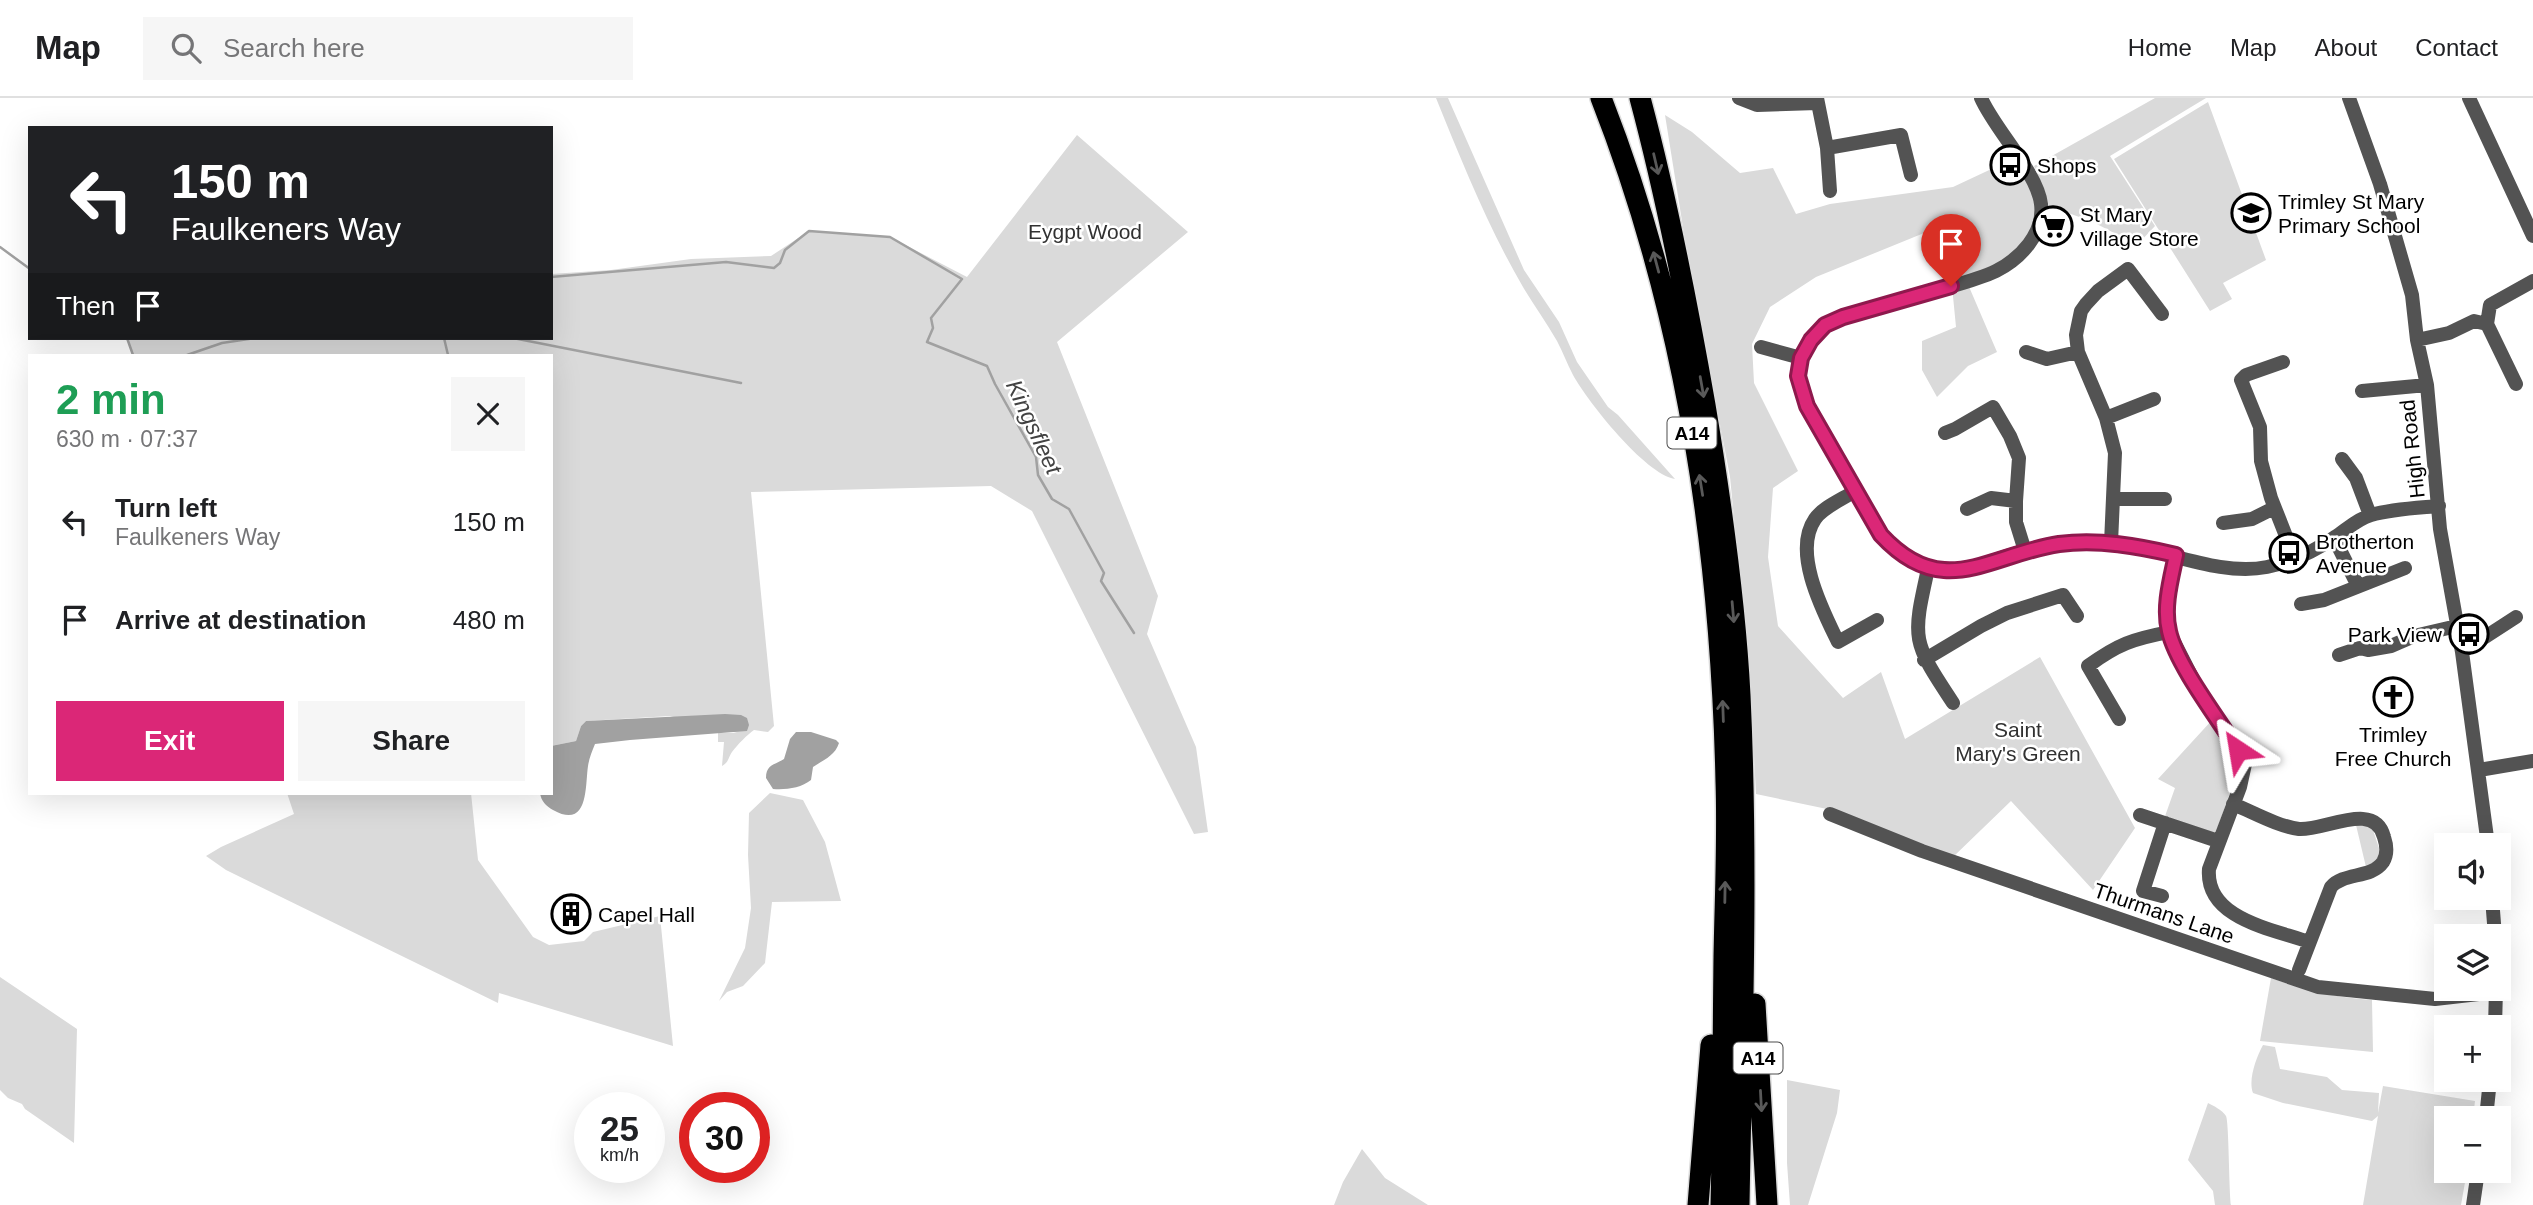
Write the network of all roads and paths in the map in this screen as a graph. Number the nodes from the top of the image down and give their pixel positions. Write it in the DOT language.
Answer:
graph roads {
  1 [pos="1601,98"];
  2 [pos="1640,98"];
  3 [pos="1739,98"];
  4 [pos="1981,98"];
  5 [pos="2349,98"];
  6 [pos="2469,98"];
  7 [pos="1817,101"];
  8 [pos="1827,148"];
  9 [pos="1911,175"];
  10 [pos="1830,191"];
  11 [pos="2533,236"];
  12 [pos="2533,281"];
  13 [pos="2162,314"];
  14 [pos="2487,324"];
  15 [pos="2417,340"];
  16 [pos="1762,346"];
  17 [pos="2026,352"];
  18 [pos="2078,352"];
  19 [pos="1801,358"];
  20 [pos="2283,362"];
  21 [pos="2516,384"];
  22 [pos="2427,386"];
  23 [pos="2362,391"];
  24 [pos="2154,399"];
  25 [pos="2106,418"];
  26 [pos="1945,433"];
  27 [pos="2342,459"];
  28 [pos="1855,491"];
  29 [pos="2114,499"];
  30 [pos="2165,499"];
  31 [pos="2015,501"];
  32 [pos="2439,506"];
  33 [pos="2274,508"];
  34 [pos="1967,509"];
  35 [pos="2370,516"];
  36 [pos="2223,523"];
  37 [pos="2334,538"];
  38 [pos="2111,543"];
  39 [pos="2025,551"];
  40 [pos="2176,555"];
  41 [pos="2295,559"];
  42 [pos="2404,568"];
  43 [pos="1928,569"];
  44 [pos="2358,586"];
  45 [pos="2301,604"];
  46 [pos="2077,616"];
  47 [pos="2516,617"];
  48 [pos="1877,620"];
  49 [pos="2457,626"];
  50 [pos="2169,632"];
  51 [pos="2462,652"];
  52 [pos="2339,655"];
  53 [pos="1924,660"];
  54 [pos="1953,703"];
  55 [pos="2119,719"];
  56 [pos="2533,761"];
  57 [pos="2479,770"];
  58 [pos="1734,779"];
  59 [pos="2233,804"];
  60 [pos="1830,814"];
  61 [pos="2140,815"];
  62 [pos="1735,817"];
  63 [pos="2165,823"];
  64 [pos="2487,833"];
  65 [pos="2218,841"];
  66 [pos="2162,897"];
  67 [pos="1744,912"];
  68 [pos="2309,942"];
  69 [pos="1724,960"];
  70 [pos="2299,970"];
  71 [pos="2434,999"];
  72 [pos="2476,1183"];
  73 [pos="1698,1205"];
  74 [pos="1721,1205"];
  75 [pos="1739,1205"];
  76 [pos="1767,1205"];
  77 [pos="2473,1205"];
  58 -- 1 [label="highway, A14, one-way"];
  2 -- 58 [label="highway, A14, one-way"];
  3 -- 7 [label="street"];
  4 -- 19 [label="street"];
  5 -- 15 [label="street, High Road"];
  6 -- 11 [label="street"];
  7 -- 8 [label="street"];
  8 -- 9 [label="street"];
  8 -- 10 [label="street"];
  12 -- 14 [label="street"];
  13 -- 18 [label="street"];
  14 -- 15 [label="street"];
  14 -- 21 [label="street"];
  15 -- 22 [label="street, High Road"];
  16 -- 19 [label="street"];
  17 -- 18 [label="street"];
  18 -- 25 [label="street"];
  19 -- 28 [label="street"];
  20 -- 33 [label="street"];
  22 -- 23 [label="street"];
  22 -- 32 [label="street, High Road"];
  24 -- 25 [label="street"];
  25 -- 29 [label="street"];
  26 -- 31 [label="street"];
  27 -- 35 [label="street"];
  28 -- 43 [label="street"];
  28 -- 48 [label="street"];
  29 -- 30 [label="street"];
  29 -- 38 [label="street"];
  31 -- 34 [label="street"];
  31 -- 39 [label="street"];
  32 -- 35 [label="street"];
  32 -- 49 [label="street, High Road"];
  33 -- 36 [label="street"];
  33 -- 41 [label="street"];
  35 -- 37 [label="street"];
  37 -- 41 [label="street"];
  37 -- 44 [label="street"];
  38 -- 39 [label="street"];
  38 -- 40 [label="street"];
  39 -- 43 [label="street"];
  40 -- 41 [label="street"];
  40 -- 50 [label="street"];
  42 -- 44 [label="street"];
  43 -- 53 [label="street"];
  44 -- 45 [label="street"];
  46 -- 53 [label="street"];
  47 -- 51 [label="street"];
  49 -- 51 [label="street, High Road"];
  49 -- 52 [label="street"];
  50 -- 55 [label="street"];
  50 -- 59 [label="street"];
  51 -- 57 [label="street, High Road"];
  53 -- 54 [label="street"];
  56 -- 57 [label="street"];
  57 -- 64 [label="street, High Road"];
  58 -- 62 [label="highway, A14"];
  59 -- 65 [label="street"];
  59 -- 68 [label="street"];
  60 -- 71 [label="street, Thurmans Lane"];
  61 -- 63 [label="street"];
  62 -- 67 [label="highway, A14"];
  69 -- 62 [label="highway, A14, one-way"];
  63 -- 65 [label="street"];
  63 -- 66 [label="street"];
  65 -- 68 [label="street"];
  67 -- 75 [label="highway, A14"];
  67 -- 76 [label="highway, A14, one-way"];
  68 -- 70 [label="street"];
  69 -- 73 [label="highway, A14"];
  69 -- 74 [label="highway, A14"];
  72 -- 77 [label="street"];
}
